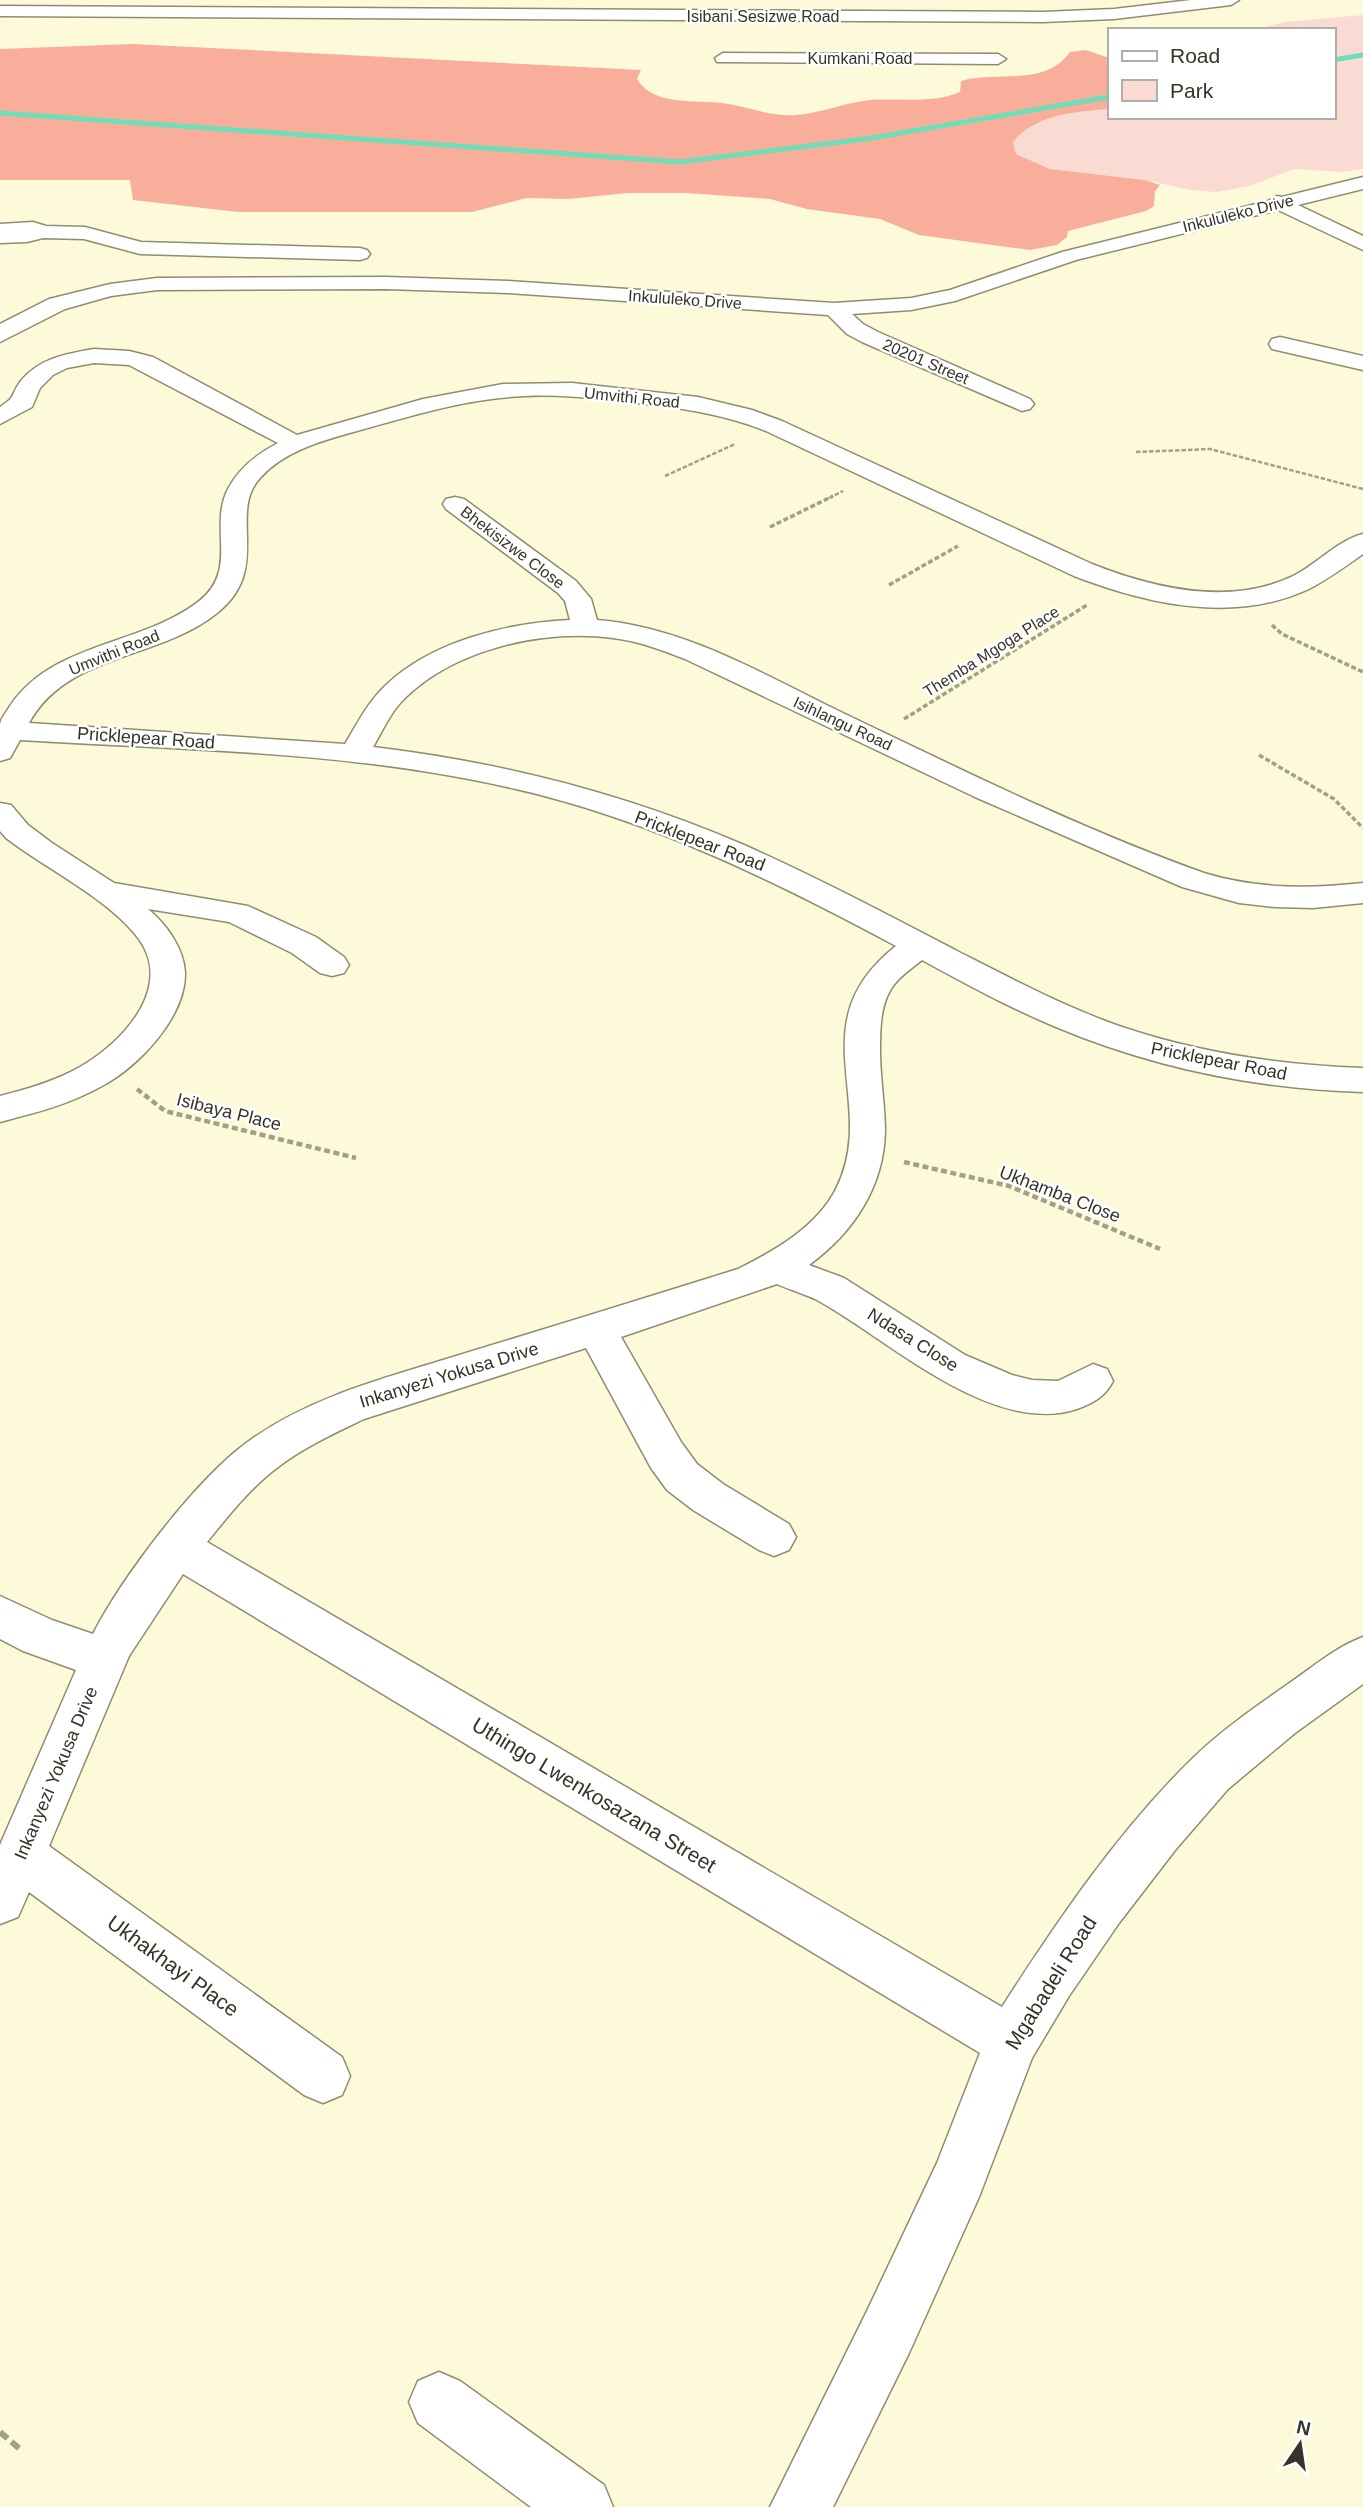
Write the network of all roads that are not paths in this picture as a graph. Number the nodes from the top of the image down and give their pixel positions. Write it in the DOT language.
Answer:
graph roads {
  1 [pos="121,0"];
  2 [pos="1231,0"];
  3 [pos="471,7"];
  4 [pos="629,7"];
  5 [pos="716,8"];
  6 [pos="0,11"];
  7 [pos="101,12"];
  8 [pos="723,46"];
  9 [pos="998,59"];
  10 [pos="722,80"];
  11 [pos="1363,183"];
  12 [pos="1277,202"];
  13 [pos="0,230"];
  14 [pos="43,232"];
  15 [pos="0,237"];
  16 [pos="1363,244"];
  17 [pos="360,254"];
  18 [pos="834,309"];
  19 [pos="4,326"];
  20 [pos="1280,344"];
  21 [pos="1363,363"];
  22 [pos="1023,404"];
  23 [pos="0,417"];
  24 [pos="297,444"];
  25 [pos="455,505"];
  26 [pos="1363,542"];
  27 [pos="586,628"];
  28 [pos="3,737"];
  29 [pos="354,753"];
  30 [pos="0,812"];
  31 [pos="105,892"];
  32 [pos="1363,893"];
  33 [pos="919,945"];
  34 [pos="332,965"];
  35 [pos="1363,1080"];
  36 [pos="0,1109"];
  37 [pos="776,1268"];
  38 [pos="597,1330"];
  39 [pos="1093,1381"];
  40 [pos="774,1537"];
  41 [pos="177,1548"];
  42 [pos="0,1616"];
  43 [pos="1363,1658"];
  44 [pos="104,1659"];
  45 [pos="11,1877"];
  46 [pos="1011,2042"];
  47 [pos="323,2076"];
  48 [pos="439,2402"];
  49 [pos="582,2507"];
  50 [pos="800,2507"];
  1 -- 7 [label="street"];
  2 -- 5 [label="street, Isibani Sesizwe Road"];
  3 -- 4 [label="street, Isibani Sesizwe Road"];
  3 -- 7 [label="street, Isibani Sesizwe Road"];
  4 -- 5 [label="street, Isibani Sesizwe Road"];
  5 -- 8 [label="street"];
  6 -- 7 [label="street, Isibani Sesizwe Road"];
  8 -- 9 [label="street, Kumkani Road"];
  8 -- 10 [label="street"];
  11 -- 12 [label="street, Inkululeko Drive"];
  12 -- 16 [label="street"];
  12 -- 18 [label="street, Inkululeko Drive"];
  13 -- 14 [label="street"];
  14 -- 15 [label="street"];
  14 -- 17 [label="street"];
  18 -- 19 [label="street, Inkululeko Drive"];
  18 -- 22 [label="street, 20201 Street"];
  20 -- 21 [label="street"];
  23 -- 24 [label="street"];
  24 -- 26 [label="street, Umvithi Road"];
  24 -- 28 [label="street, Umvithi Road"];
  25 -- 27 [label="street, Bhekisizwe Close"];
  27 -- 29 [label="street, Isihlangu Road"];
  27 -- 32 [label="street, Isihlangu Road"];
  28 -- 29 [label="street, Pricklepear Road"];
  29 -- 33 [label="street, Pricklepear Road"];
  30 -- 31 [label="street"];
  31 -- 34 [label="street"];
  31 -- 36 [label="street"];
  33 -- 35 [label="street, Pricklepear Road"];
  33 -- 37 [label="street, Inkanyezi Yokusa Drive"];
  37 -- 38 [label="street, Inkanyezi Yokusa Drive"];
  37 -- 39 [label="street, Ndasa Close"];
  38 -- 40 [label="street"];
  38 -- 41 [label="street, Inkanyezi Yokusa Drive"];
  41 -- 44 [label="street, Inkanyezi Yokusa Drive"];
  41 -- 46 [label="street, Uthingo Lwenkosazana Street"];
  42 -- 44 [label="street"];
  43 -- 46 [label="street, Mgabadeli Road"];
  44 -- 45 [label="street, Inkanyezi Yokusa Drive"];
  45 -- 47 [label="street, Ukhakhayi Place"];
  46 -- 50 [label="street, Mgabadeli Road"];
  48 -- 49 [label="street"];
}
